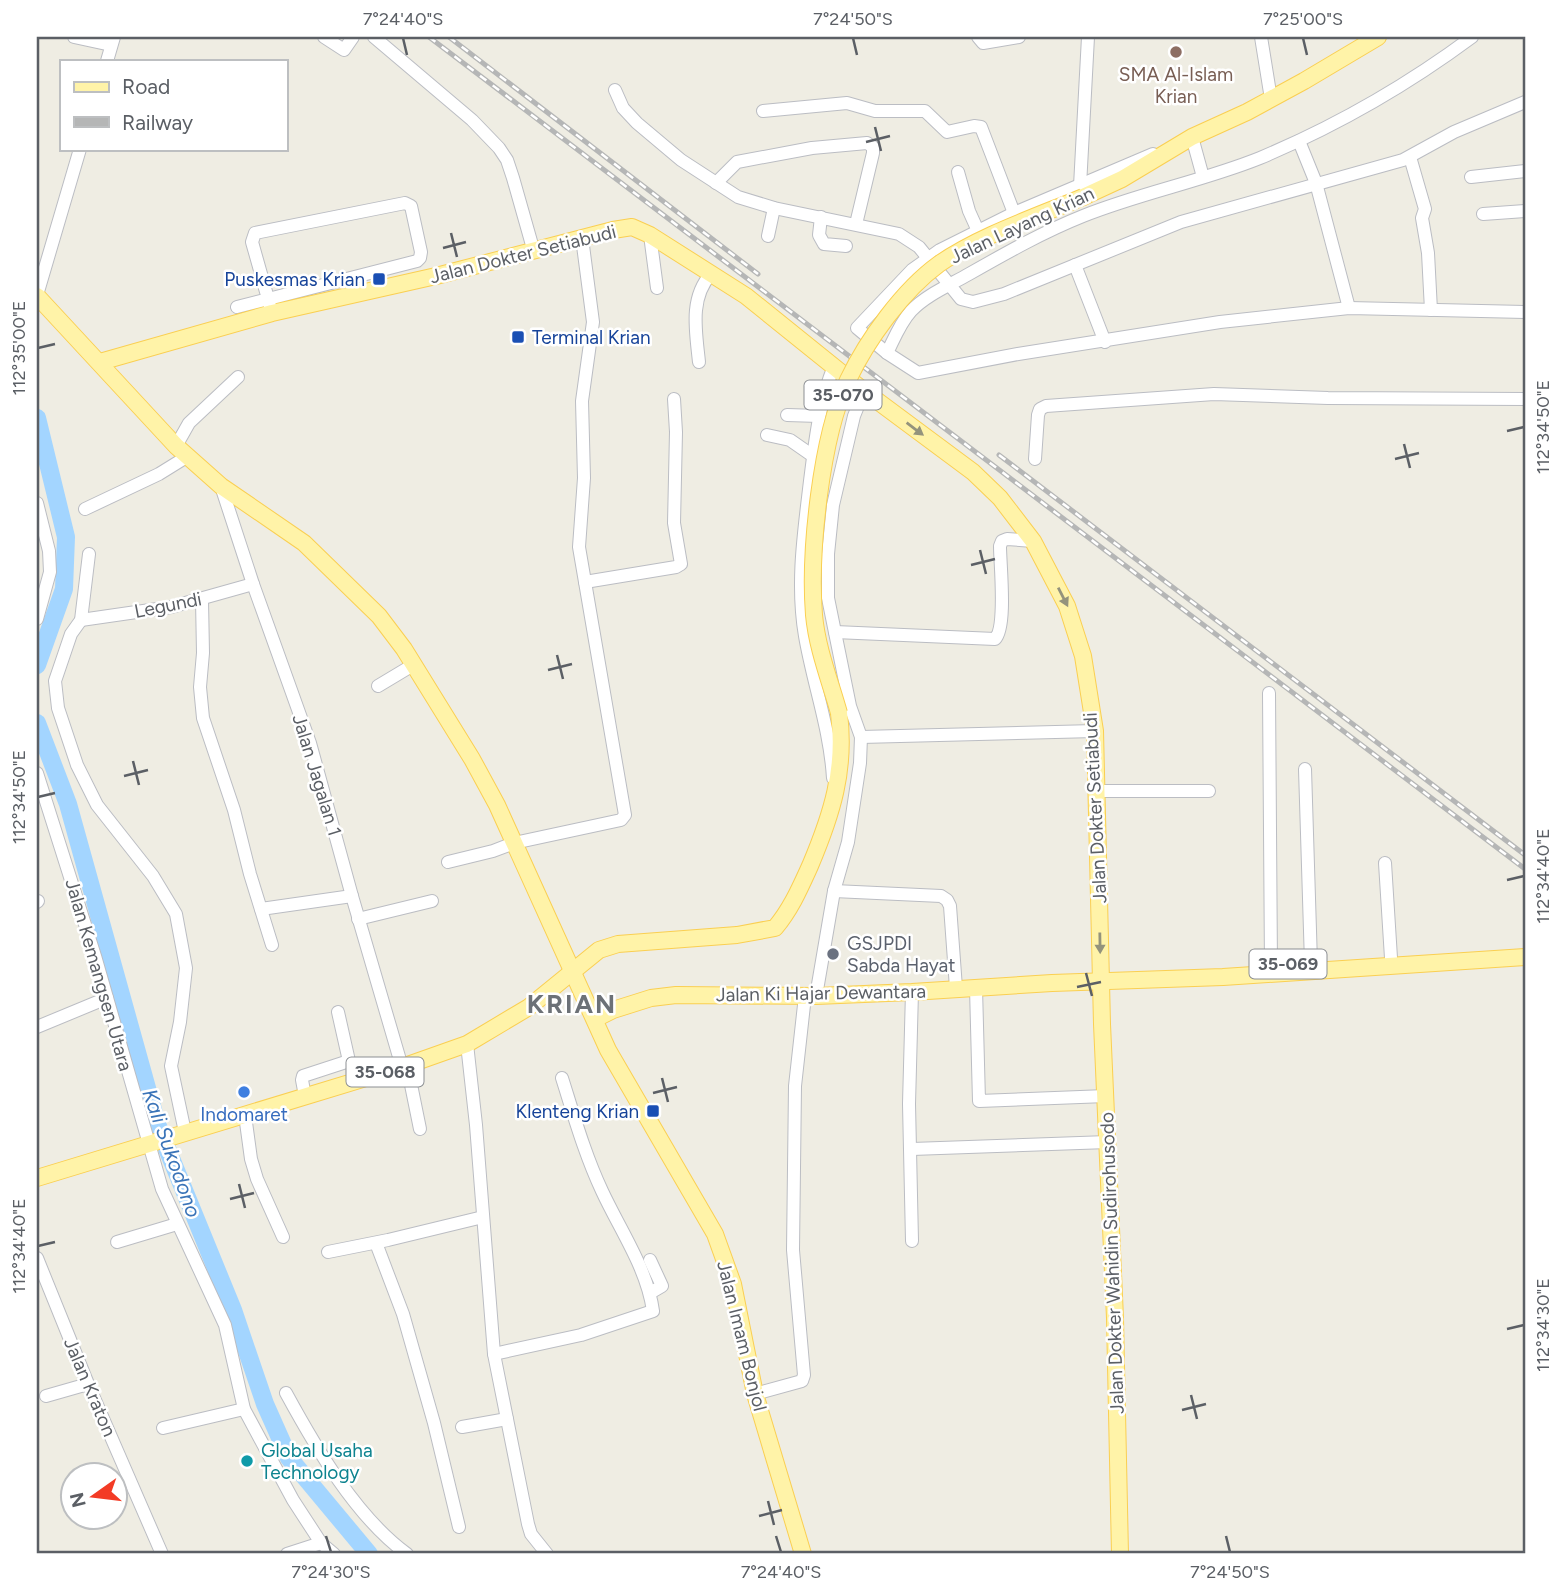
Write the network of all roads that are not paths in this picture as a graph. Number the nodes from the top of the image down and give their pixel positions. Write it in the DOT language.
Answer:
graph roads {
  1 [pos="74,37"];
  2 [pos="324,37"];
  3 [pos="353,37"];
  4 [pos="374,37"];
  5 [pos="978,37"];
  6 [pos="1019,37"];
  7 [pos="1088,37"];
  8 [pos="1261,37"];
  9 [pos="1378,37"];
  10 [pos="1472,37"];
  11 [pos="113,41"];
  12 [pos="107,60"];
  13 [pos="615,90"];
  14 [pos="1271,99"];
  15 [pos="1525,102"];
  16 [pos="762,111"];
  17 [pos="1193,139"];
  18 [pos="1299,141"];
  19 [pos="80,150"];
  20 [pos="1410,157"];
  21 [pos="1525,171"];
  22 [pos="958,172"];
  23 [pos="1203,174"];
  24 [pos="1471,177"];
  25 [pos="716,183"];
  26 [pos="1316,183"];
  27 [pos="1082,191"];
  28 [pos="774,208"];
  29 [pos="1525,211"];
  30 [pos="1014,213"];
  31 [pos="1483,214"];
  32 [pos="821,217"];
  33 [pos="856,224"];
  34 [pos="978,231"];
  35 [pos="650,235"];
  36 [pos="768,236"];
  37 [pos="582,238"];
  38 [pos="846,246"];
  39 [pos="534,252"];
  40 [pos="931,261"];
  41 [pos="1075,265"];
  42 [pos="711,274"];
  43 [pos="946,281"];
  44 [pos="657,288"];
  45 [pos="37,296"];
  46 [pos="270,306"];
  47 [pos="237,307"];
  48 [pos="1349,308"];
  49 [pos="1431,310"];
  50 [pos="1525,312"];
  51 [pos="1105,342"];
  52 [pos="886,351"];
  53 [pos="100,362"];
  54 [pos="699,362"];
  55 [pos="839,370"];
  56 [pos="239,377"];
  57 [pos="862,389"];
  58 [pos="674,398"];
  59 [pos="1525,399"];
  60 [pos="787,415"];
  61 [pos="819,416"];
  62 [pos="767,435"];
  63 [pos="182,451"];
  64 [pos="813,456"];
  65 [pos="1035,459"];
  66 [pos="221,486"];
  67 [pos="37,503"];
  68 [pos="85,509"];
  69 [pos="1033,541"];
  70 [pos="817,553"];
  71 [pos="89,554"];
  72 [pos="584,582"];
  73 [pos="253,584"];
  74 [pos="202,600"];
  75 [pos="38,615"];
  76 [pos="81,620"];
  77 [pos="835,632"];
  78 [pos="414,665"];
  79 [pos="378,686"];
  80 [pos="1269,693"];
  81 [pos="1095,732"];
  82 [pos="861,737"];
  83 [pos="1305,769"];
  84 [pos="37,773"];
  85 [pos="1096,791"];
  86 [pos="1209,791"];
  87 [pos="825,826"];
  88 [pos="513,843"];
  89 [pos="448,862"];
  90 [pos="1385,863"];
  91 [pos="834,891"];
  92 [pos="352,896"];
  93 [pos="432,901"];
  94 [pos="261,909"];
  95 [pos="358,919"];
  96 [pos="272,945"];
  97 [pos="1525,949"];
  98 [pos="1525,957"];
  99 [pos="1391,958"];
  100 [pos="1311,962"];
  101 [pos="1271,965"];
  102 [pos="573,973"];
  103 [pos="1101,977"];
  104 [pos="956,988"];
  105 [pos="975,988"];
  106 [pos="912,992"];
  107 [pos="810,996"];
  108 [pos="107,998"];
  109 [pos="338,1012"];
  110 [pos="594,1019"];
  111 [pos="37,1027"];
  112 [pos="467,1044"];
  113 [pos="404,1066"];
  114 [pos="562,1078"];
  115 [pos="306,1096"];
  116 [pos="1106,1096"];
  117 [pos="245,1115"];
  118 [pos="420,1129"];
  119 [pos="182,1133"];
  120 [pos="153,1142"];
  121 [pos="1108,1142"];
  122 [pos="912,1149"];
  123 [pos="37,1178"];
  124 [pos="483,1217"];
  125 [pos="177,1224"];
  126 [pos="283,1237"];
  127 [pos="912,1241"];
  128 [pos="117,1242"];
  129 [pos="376,1242"];
  130 [pos="328,1252"];
  131 [pos="37,1258"];
  132 [pos="650,1260"];
  133 [pos="654,1291"];
  134 [pos="494,1354"];
  135 [pos="88,1384"];
  136 [pos="286,1393"];
  137 [pos="755,1394"];
  138 [pos="46,1396"];
  139 [pos="244,1409"];
  140 [pos="507,1419"];
  141 [pos="462,1427"];
  142 [pos="163,1429"];
  143 [pos="460,1527"];
  144 [pos="321,1543"];
  145 [pos="162,1554"];
  146 [pos="287,1554"];
  147 [pos="334,1554"];
  148 [pos="407,1554"];
  149 [pos="547,1554"];
  150 [pos="803,1554"];
  151 [pos="1120,1554"];
  1 -- 11 [label="street"];
  2 -- 3 [label="street"];
  4 -- 39 [label="street"];
  5 -- 6 [label="street"];
  7 -- 27 [label="street"];
  8 -- 14 [label="street"];
  9 -- 14 [label="main road, 35-070"];
  10 -- 18 [label="street"];
  11 -- 12 [label="street"];
  13 -- 25 [label="street"];
  14 -- 17 [label="main road, 35-070"];
  15 -- 20 [label="street"];
  16 -- 30 [label="street"];
  17 -- 23 [label="street"];
  17 -- 27 [label="main road, Jalan Layang Krian / 35-070"];
  18 -- 23 [label="street"];
  18 -- 26 [label="street"];
  19 -- 45 [label="street"];
  20 -- 26 [label="street"];
  20 -- 49 [label="street"];
  21 -- 24 [label="street"];
  22 -- 34 [label="street"];
  23 -- 43 [label="street"];
  25 -- 28 [label="street"];
  25 -- 33 [label="street"];
  26 -- 41 [label="street"];
  26 -- 48 [label="street"];
  27 -- 30 [label="street"];
  27 -- 87 [label="main road, Jalan Layang Krian / 35-070, bridge"];
  28 -- 32 [label="street"];
  28 -- 36 [label="street"];
  29 -- 31 [label="street"];
  30 -- 34 [label="street"];
  32 -- 33 [label="street"];
  32 -- 38 [label="street"];
  33 -- 40 [label="street"];
  34 -- 40 [label="street"];
  35 -- 37 [label="main road, Jalan Dokter Setiabudi"];
  35 -- 42 [label="main road, Jalan Dokter Setiabudi"];
  35 -- 44 [label="street"];
  37 -- 39 [label="main road, Jalan Dokter Setiabudi"];
  37 -- 72 [label="street"];
  39 -- 46 [label="main road, Jalan Dokter Setiabudi"];
  40 -- 43 [label="street, bridge"];
  40 -- 52 [label="street"];
  41 -- 43 [label="street"];
  41 -- 51 [label="street"];
  42 -- 54 [label="street"];
  42 -- 55 [label="main road, Jalan Dokter Setiabudi"];
  43 -- 52 [label="street"];
  45 -- 53 [label="main road, Jalan Imam Bonjol"];
  46 -- 46 [label="street"];
  46 -- 47 [label="street"];
  46 -- 53 [label="main road, Jalan Dokter Setiabudi"];
  48 -- 49 [label="street"];
  48 -- 51 [label="street"];
  49 -- 50 [label="street"];
  51 -- 52 [label="street"];
  53 -- 63 [label="main road, Jalan Imam Bonjol"];
  55 -- 57 [label="main road, Jalan Dokter Setiabudi"];
  55 -- 61 [label="street"];
  56 -- 63 [label="street"];
  57 -- 69 [label="main road, Jalan Dokter Setiabudi, one-way"];
  57 -- 70 [label="street"];
  58 -- 72 [label="street"];
  59 -- 65 [label="street"];
  60 -- 61 [label="street"];
  61 -- 64 [label="street"];
  62 -- 64 [label="street"];
  63 -- 66 [label="main road, Jalan Imam Bonjol"];
  63 -- 68 [label="street"];
  64 -- 70 [label="street"];
  66 -- 73 [label="street, Jalan Jagalan 1"];
  66 -- 78 [label="main road, Jalan Imam Bonjol"];
  67 -- 75 [label="street"];
  69 -- 77 [label="street"];
  69 -- 81 [label="main road, Jalan Dokter Setiabudi, one-way"];
  70 -- 77 [label="street"];
  70 -- 87 [label="street"];
  71 -- 76 [label="street"];
  72 -- 88 [label="street"];
  73 -- 74 [label="street, Legundi"];
  73 -- 92 [label="street, Jalan Jagalan 1"];
  74 -- 76 [label="street, Legundi"];
  74 -- 94 [label="street"];
  76 -- 119 [label="street"];
  77 -- 82 [label="street"];
  78 -- 79 [label="street"];
  78 -- 88 [label="main road, Jalan Imam Bonjol"];
  80 -- 101 [label="street"];
  81 -- 82 [label="street"];
  81 -- 85 [label="main road, Jalan Dokter Setiabudi"];
  82 -- 91 [label="street"];
  83 -- 100 [label="street"];
  84 -- 108 [label="street, Jalan Kemangsen Utara"];
  85 -- 86 [label="street"];
  85 -- 103 [label="main road, Jalan Dokter Setiabudi, one-way"];
  87 -- 102 [label="main road, 35-070"];
  88 -- 89 [label="street"];
  88 -- 102 [label="main road, Jalan Imam Bonjol"];
  90 -- 99 [label="street"];
  91 -- 104 [label="street"];
  91 -- 107 [label="street"];
  92 -- 94 [label="street"];
  92 -- 95 [label="street, Jalan Jagalan 1"];
  93 -- 95 [label="street"];
  94 -- 96 [label="street"];
  95 -- 113 [label="street, Jalan Jagalan 1"];
  97 -- 99 [label="main road, Jalan Ki Hajar Dewantara / 35-069"];
  98 -- 103 [label="main road, Jalan Ki Hajar Dewantara / 35-069"];
  99 -- 100 [label="main road, Jalan Ki Hajar Dewantara / 35-069"];
  100 -- 101 [label="main road, Jalan Ki Hajar Dewantara / 35-069"];
  101 -- 103 [label="main road, Jalan Ki Hajar Dewantara / 35-069"];
  102 -- 110 [label="main road, Jalan Imam Bonjol"];
  102 -- 112 [label="main road, 35-068"];
  103 -- 105 [label="main road, Jalan Ki Hajar Dewantara / 35-069"];
  103 -- 116 [label="main road, Jalan Dokter Wahidin Sudirohusodo"];
  104 -- 105 [label="main road, Jalan Ki Hajar Dewantara / 35-069"];
  104 -- 106 [label="main road, Jalan Ki Hajar Dewantara / 35-069"];
  105 -- 116 [label="street"];
  106 -- 107 [label="main road, Jalan Ki Hajar Dewantara / 35-069"];
  106 -- 122 [label="street"];
  107 -- 110 [label="main road, Jalan Ki Hajar Dewantara / 35-069"];
  107 -- 137 [label="street"];
  108 -- 111 [label="street"];
  108 -- 120 [label="street, Jalan Kemangsen Utara"];
  109 -- 115 [label="street"];
  110 -- 137 [label="main road, Jalan Imam Bonjol"];
  112 -- 113 [label="main road, 35-068"];
  112 -- 124 [label="street"];
  113 -- 115 [label="main road, 35-068"];
  113 -- 118 [label="street, Jalan Jagalan 1"];
  114 -- 133 [label="street"];
  115 -- 117 [label="main road, 35-068"];
  116 -- 121 [label="main road, Jalan Dokter Wahidin Sudirohusodo"];
  117 -- 119 [label="main road, 35-068"];
  117 -- 126 [label="street"];
  119 -- 120 [label="main road, 35-068"];
  120 -- 123 [label="main road, 35-068"];
  120 -- 125 [label="street, Jalan Kemangsen Utara"];
  121 -- 122 [label="street"];
  121 -- 151 [label="main road, Jalan Dokter Wahidin Sudirohusodo"];
  122 -- 127 [label="street"];
  124 -- 129 [label="street"];
  124 -- 134 [label="street"];
  125 -- 128 [label="street"];
  125 -- 139 [label="street, Jalan Kemangsen Utara"];
  129 -- 130 [label="street"];
  129 -- 143 [label="street"];
  131 -- 135 [label="street, Jalan Kraton"];
  132 -- 133 [label="street"];
  133 -- 134 [label="street"];
  134 -- 140 [label="street"];
  135 -- 138 [label="street"];
  135 -- 145 [label="street, Jalan Kraton"];
  136 -- 148 [label="street"];
  137 -- 150 [label="main road, Jalan Imam Bonjol"];
  139 -- 142 [label="street"];
  139 -- 144 [label="street, Jalan Kemangsen Utara"];
  140 -- 141 [label="street"];
  140 -- 149 [label="street"];
  144 -- 146 [label="street"];
  144 -- 147 [label="street, Jalan Kemangsen Utara"];
}
